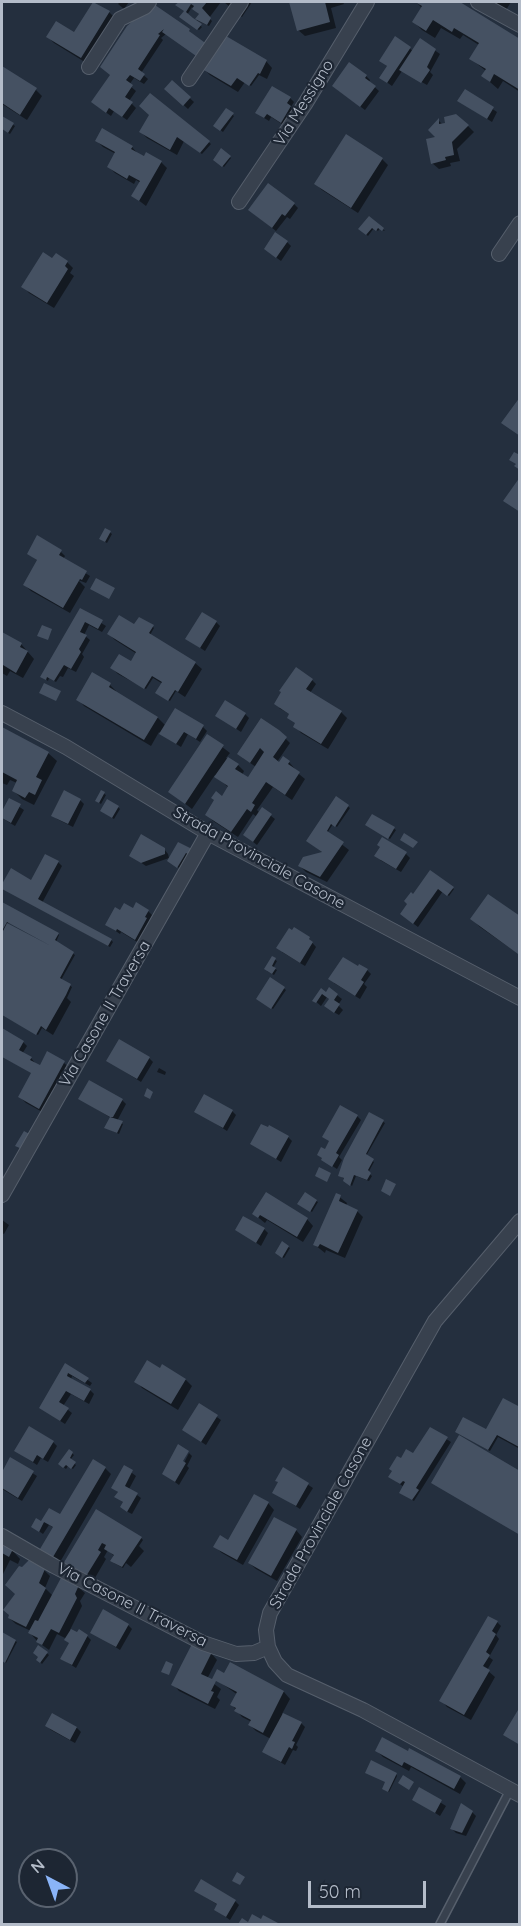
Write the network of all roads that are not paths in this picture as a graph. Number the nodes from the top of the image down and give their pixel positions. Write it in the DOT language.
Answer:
graph roads {
  1 [pos="149,2"];
  2 [pos="241,2"];
  3 [pos="367,2"];
  4 [pos="478,2"];
  5 [pos="519,25"];
  6 [pos="89,67"];
  7 [pos="189,79"];
  8 [pos="239,202"];
  9 [pos="519,223"];
  10 [pos="499,254"];
  11 [pos="2,713"];
  12 [pos="208,833"];
  13 [pos="519,998"];
  14 [pos="2,1195"];
  15 [pos="519,1221"];
  16 [pos="2,1536"];
  17 [pos="268,1647"];
  18 [pos="515,1793"];
  19 [pos="440,1924"];
  1 -- 6 [label="street"];
  2 -- 7 [label="street"];
  3 -- 8 [label="street, Via Messigno"];
  4 -- 5 [label="street"];
  9 -- 10 [label="street"];
  11 -- 12 [label="street, Strada Provinciale Casone"];
  12 -- 13 [label="street, Strada Provinciale Casone"];
  12 -- 14 [label="street, Via Casone II Traversa"];
  15 -- 17 [label="street, Strada Provinciale Casone"];
  16 -- 17 [label="street, Via Casone II Traversa"];
  17 -- 18 [label="street"];
  18 -- 19 [label="lane"];
}
